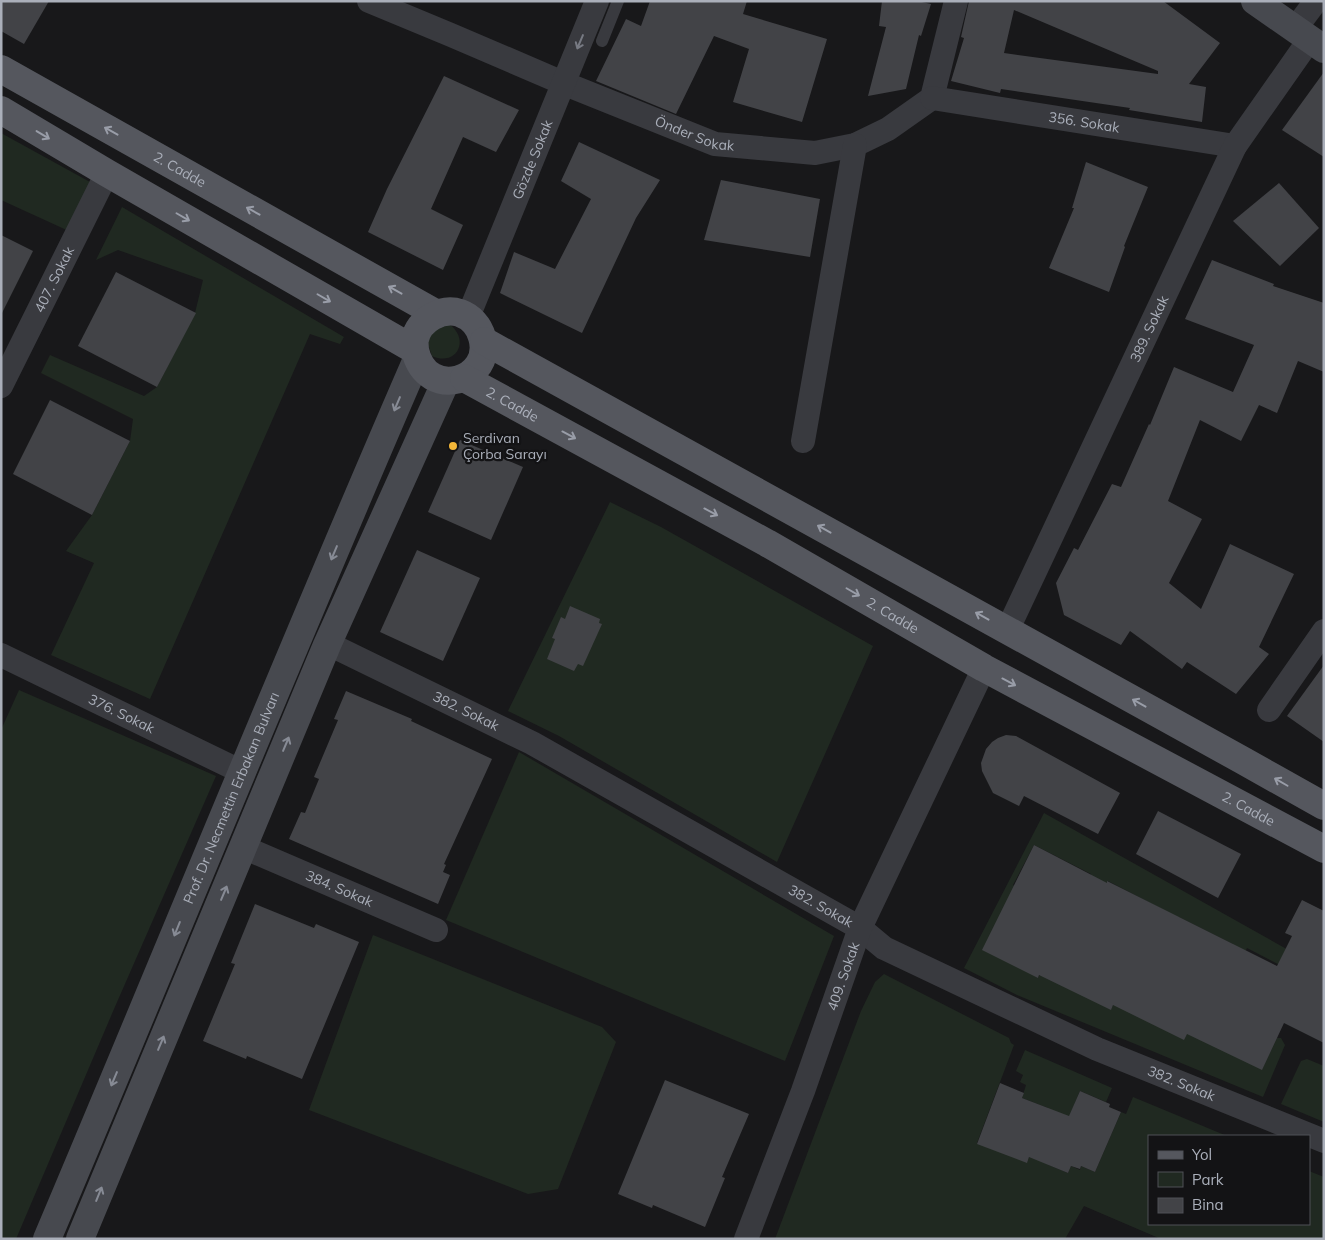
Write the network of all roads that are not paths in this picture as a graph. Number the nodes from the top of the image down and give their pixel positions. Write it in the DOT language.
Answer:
graph roads {
  1 [pos="370,1"];
  2 [pos="597,1"];
  3 [pos="618,1"];
  4 [pos="956,1"];
  5 [pos="1255,1"];
  6 [pos="1316,1"];
  7 [pos="1310,39"];
  8 [pos="602,42"];
  9 [pos="1,69"];
  10 [pos="563,83"];
  11 [pos="932,98"];
  12 [pos="1,110"];
  13 [pos="856,145"];
  14 [pos="1235,146"];
  15 [pos="107,173"];
  16 [pos="437,314"];
  17 [pos="468,317"];
  18 [pos="484,341"];
  19 [pos="416,355"];
  20 [pos="455,380"];
  21 [pos="1,386"];
  22 [pos="803,441"];
  23 [pos="1007,631"];
  24 [pos="1324,631"];
  25 [pos="327,645"];
  26 [pos="1,655"];
  27 [pos="984,668"];
  28 [pos="1269,710"];
  29 [pos="242,772"];
  30 [pos="1324,806"];
  31 [pos="243,847"];
  32 [pos="1324,849"];
  33 [pos="860,928"];
  34 [pos="436,930"];
  35 [pos="1307,1135"];
  36 [pos="1310,1136"];
  37 [pos="1324,1142"];
  38 [pos="47,1239"];
  39 [pos="80,1239"];
  40 [pos="746,1239"];
  1 -- 10 [label="street, Önder Sokak"];
  2 -- 10 [label="street, Gözde Sokak, one-way"];
  3 -- 8 [label="lane"];
  4 -- 11 [label="street"];
  5 -- 7 [label="main road"];
  6 -- 7 [label="street, 389. Sokak"];
  7 -- 14 [label="street, 389. Sokak"];
  16 -- 9 [label="main road, 2. Cadde, one-way"];
  10 -- 13 [label="street, Önder Sokak"];
  10 -- 17 [label="street, Gözde Sokak"];
  11 -- 13 [label="street, Önder Sokak"];
  11 -- 14 [label="street, 356. Sokak"];
  12 -- 15 [label="main road, 2. Cadde, one-way"];
  13 -- 22 [label="street"];
  14 -- 23 [label="street, 389. Sokak"];
  15 -- 19 [label="main road, 2. Cadde, one-way"];
  15 -- 21 [label="street, 407. Sokak"];
  16 -- 17 [label="main road, 2. Cadde"];
  16 -- 19 [label="main road"];
  17 -- 18 [label="main road"];
  18 -- 20 [label="main road"];
  23 -- 18 [label="main road, one-way"];
  19 -- 20 [label="main road, 2. Cadde"];
  19 -- 29 [label="main road, Prof. Dr. Necmettin Erbakan Bulvarı, one-way"];
  20 -- 25 [label="main road, Prof. Dr. Necmettin Erbakan Bulvarı"];
  20 -- 27 [label="main road, 2. Cadde, one-way"];
  30 -- 23 [label="main road, one-way"];
  24 -- 28 [label="street"];
  31 -- 25 [label="main road, Prof. Dr. Necmettin Erbakan Bulvarı, one-way"];
  25 -- 33 [label="street, 382. Sokak"];
  26 -- 29 [label="street, 376. Sokak"];
  27 -- 32 [label="main road, 2. Cadde, one-way"];
  27 -- 33 [label="street, 409. Sokak"];
  29 -- 38 [label="main road, Prof. Dr. Necmettin Erbakan Bulvarı, one-way"];
  31 -- 34 [label="street, 384. Sokak"];
  39 -- 31 [label="main road, Prof. Dr. Necmettin Erbakan Bulvarı, one-way"];
  33 -- 35 [label="street, 382. Sokak"];
  33 -- 40 [label="street, 409. Sokak"];
  36 -- 37 [label="street, 382. Sokak"];
}
